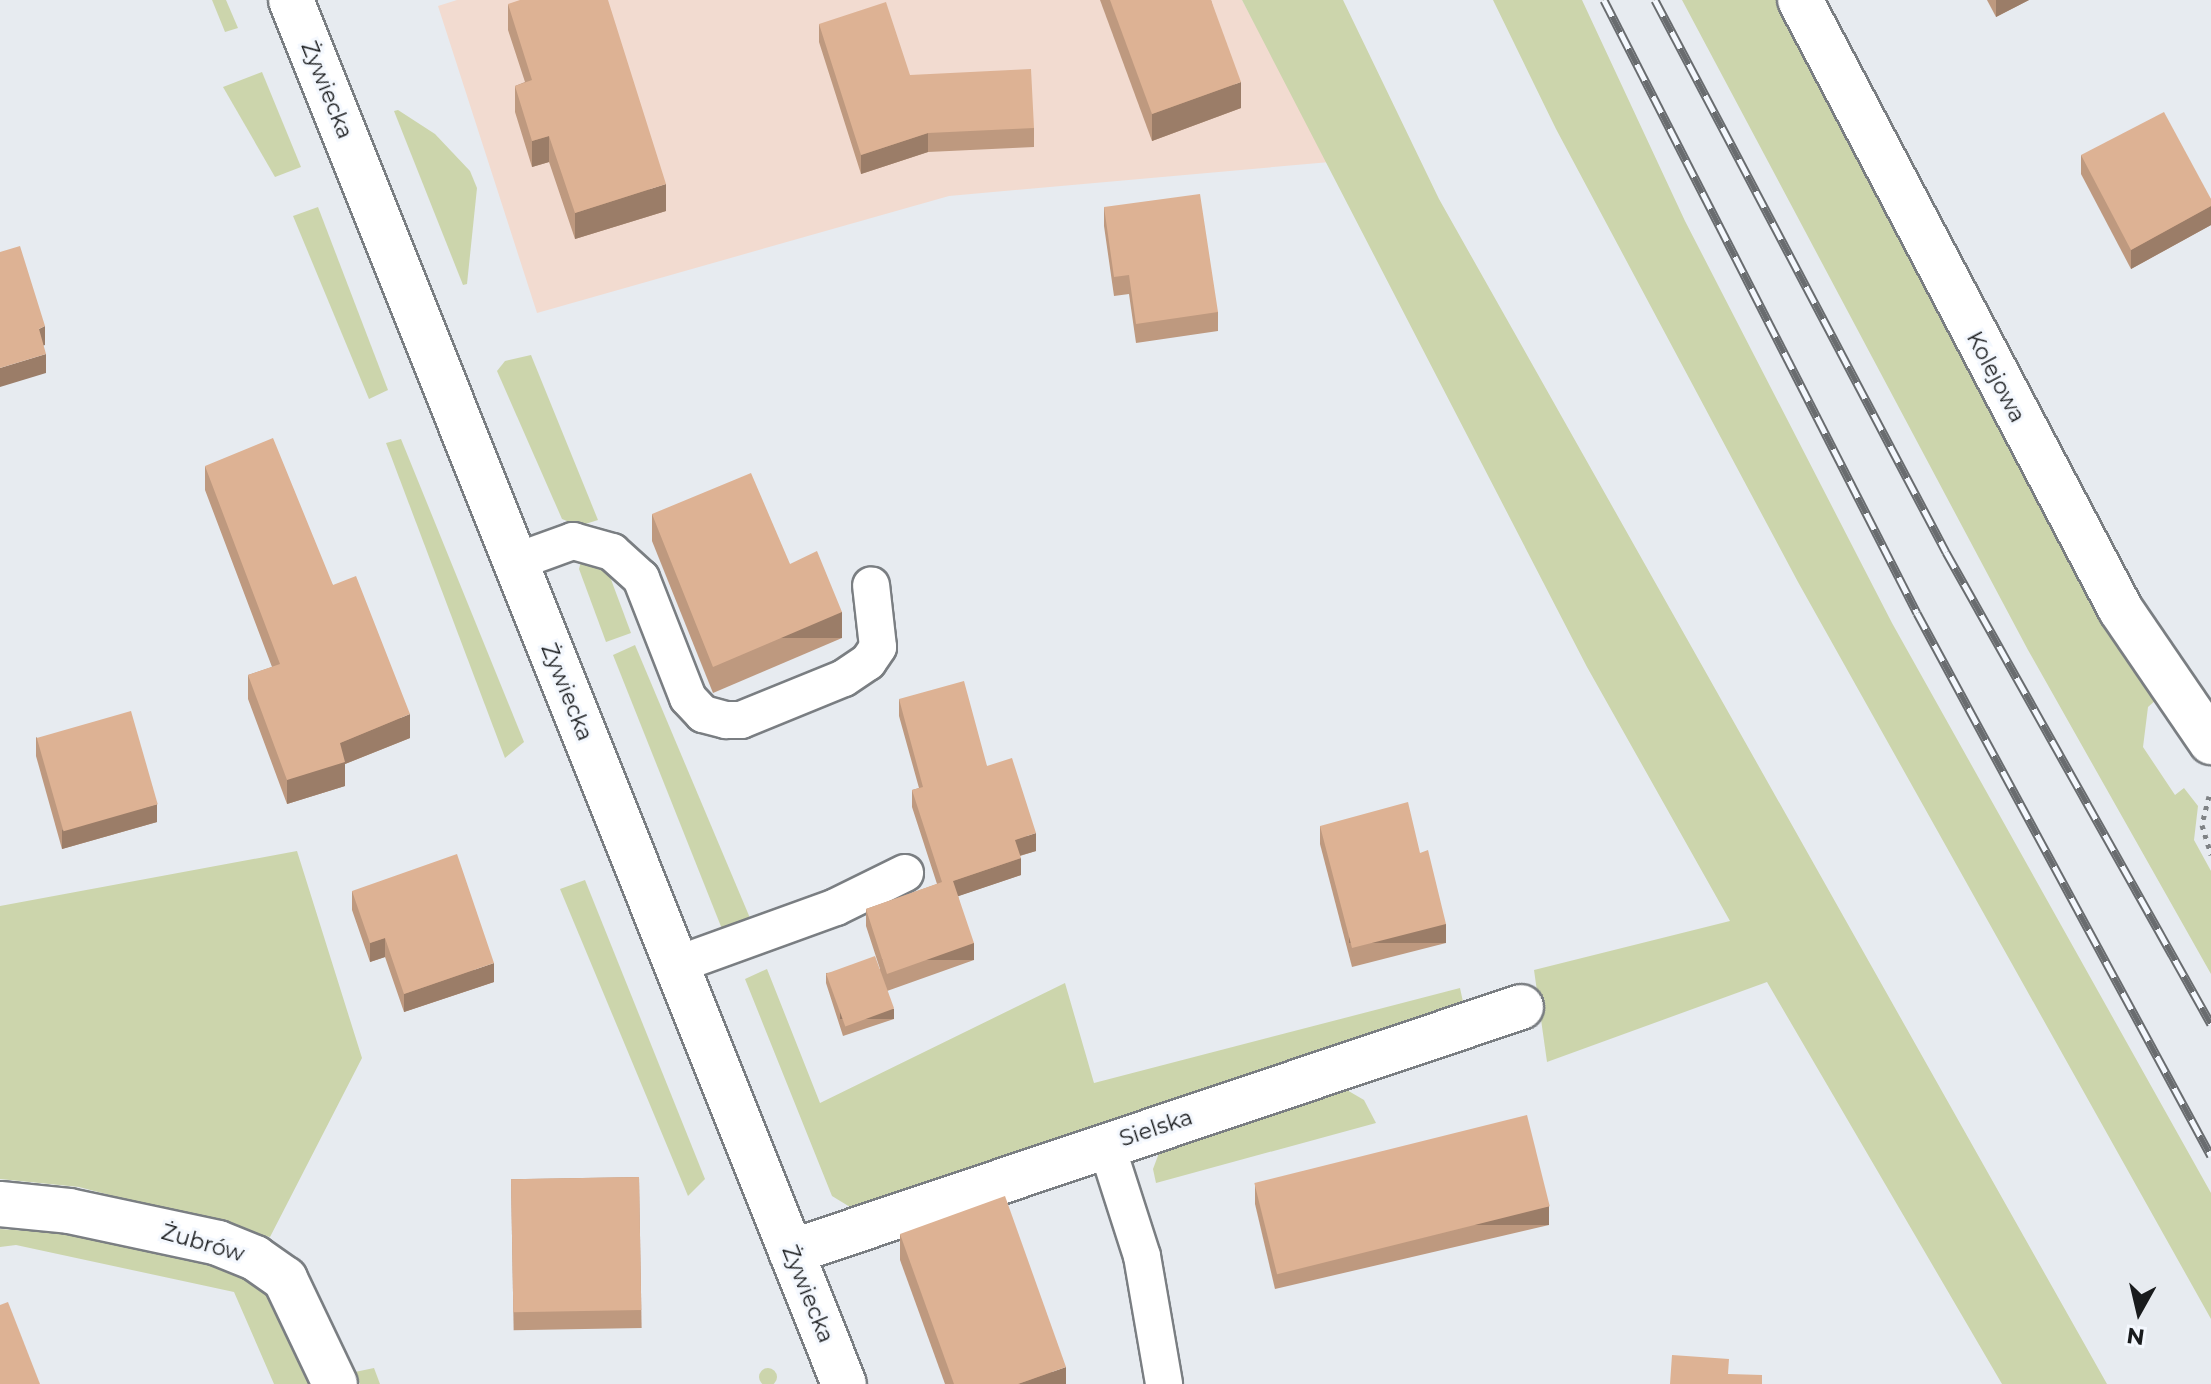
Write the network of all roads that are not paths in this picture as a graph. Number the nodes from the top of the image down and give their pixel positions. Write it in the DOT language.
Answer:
graph roads {
  1 [pos="291,0"];
  2 [pos="1800,0"];
  3 [pos="515,562"];
  4 [pos="871,585"];
  5 [pos="2211,742"];
  6 [pos="905,873"];
  7 [pos="676,965"];
  8 [pos="1521,1007"];
  9 [pos="1106,1144"];
  10 [pos="0,1204"];
  11 [pos="791,1252"];
  12 [pos="335,1384"];
  13 [pos="844,1384"];
  14 [pos="1164,1384"];
  1 -- 3 [label="street, Żywiecka"];
  2 -- 5 [label="street, Kolejowa"];
  3 -- 4 [label="lane"];
  3 -- 7 [label="street, Żywiecka"];
  6 -- 7 [label="lane"];
  7 -- 11 [label="street, Żywiecka"];
  8 -- 9 [label="street, Sielska"];
  9 -- 11 [label="street, Sielska"];
  9 -- 14 [label="lane"];
  10 -- 12 [label="street, Żubrów"];
  11 -- 13 [label="street, Żywiecka"];
}
